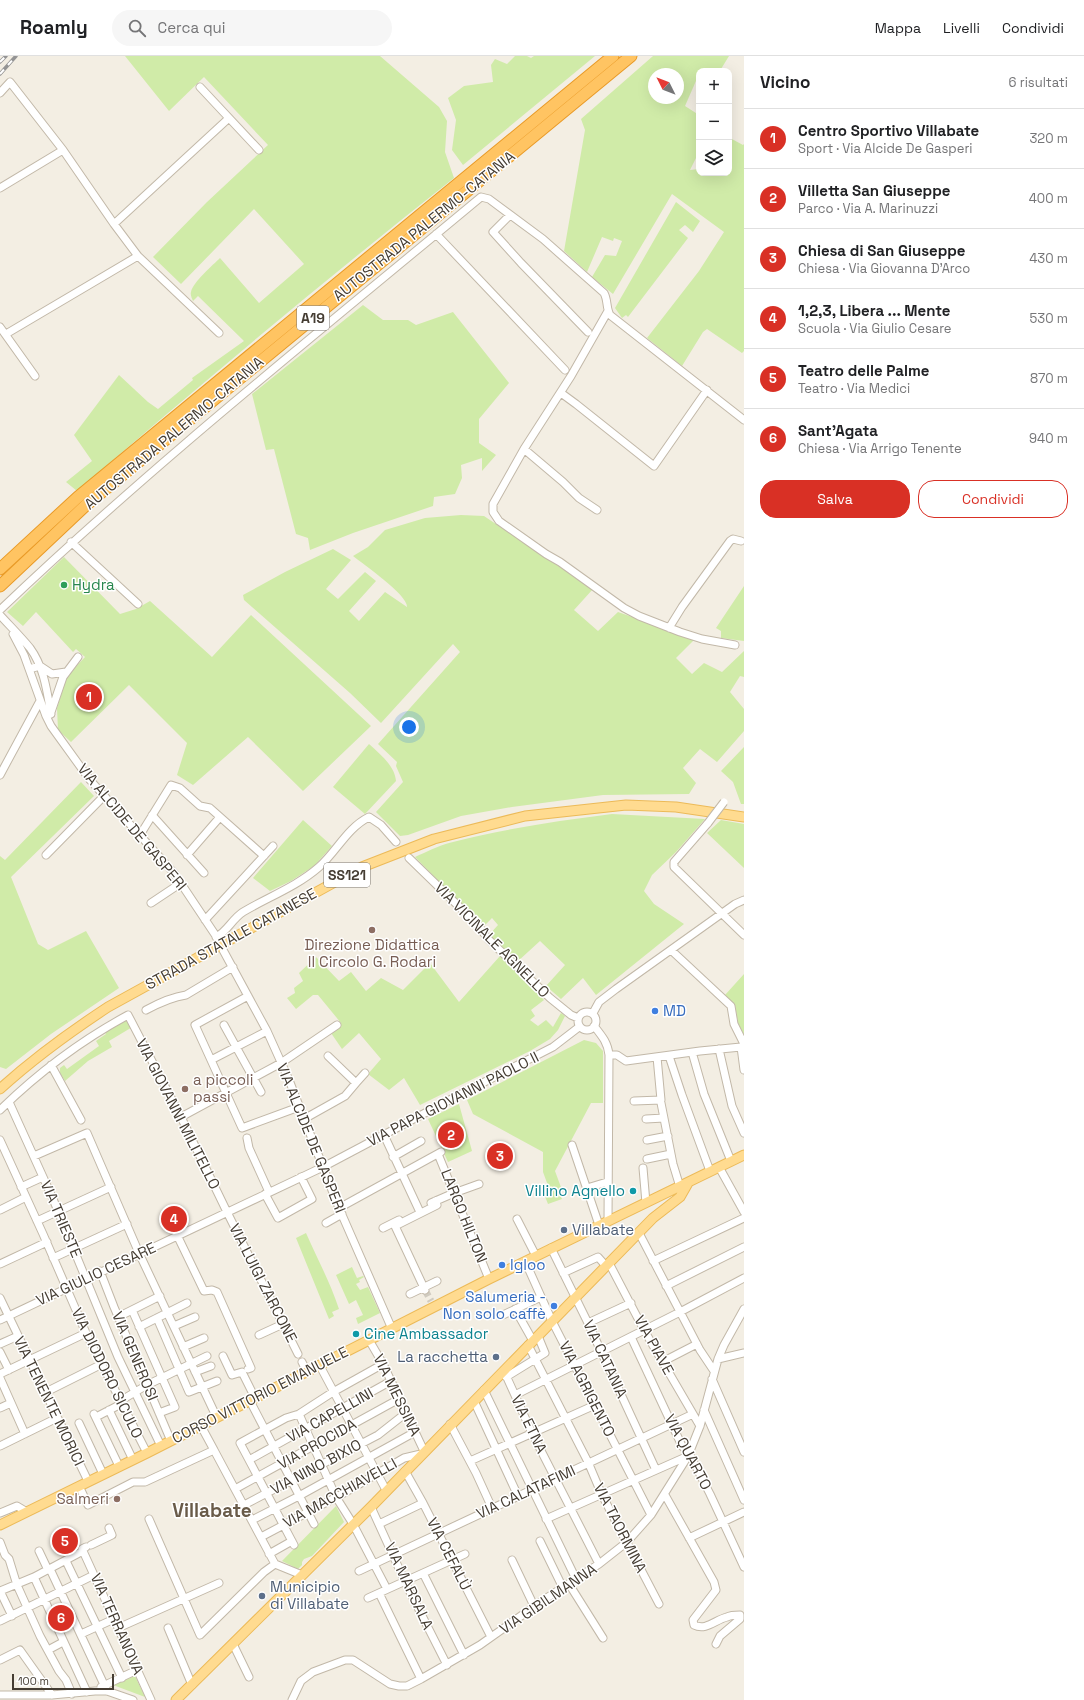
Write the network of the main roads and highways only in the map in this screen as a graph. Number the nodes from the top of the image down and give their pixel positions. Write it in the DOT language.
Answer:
graph roads {
  1 [pos="613,56"];
  2 [pos="631,56"];
  3 [pos="0,569"];
  4 [pos="0,586"];
  5 [pos="744,817"];
  6 [pos="0,1089"];
  7 [pos="744,1155"];
  8 [pos="684,1185"];
  9 [pos="646,1204"];
  10 [pos="653,1218"];
  11 [pos="0,1525"];
  12 [pos="176,1700"];
  1 -- 3 [label="highway, AUTOSTRADA PALERMO-CATANIA / A19"];
  2 -- 4 [label="highway, AUTOSTRADA PALERMO-CATANIA / A19"];
  5 -- 6 [label="main road, STRADA STATALE CATANESE / SS121"];
  7 -- 8 [label="main road, CORSO VITTORIO EMANUELE"];
  8 -- 9 [label="main road, CORSO VITTORIO EMANUELE"];
  8 -- 10 [label="main road"];
  9 -- 10 [label="main road"];
  9 -- 11 [label="main road, CORSO VITTORIO EMANUELE"];
  10 -- 12 [label="main road"];
}
